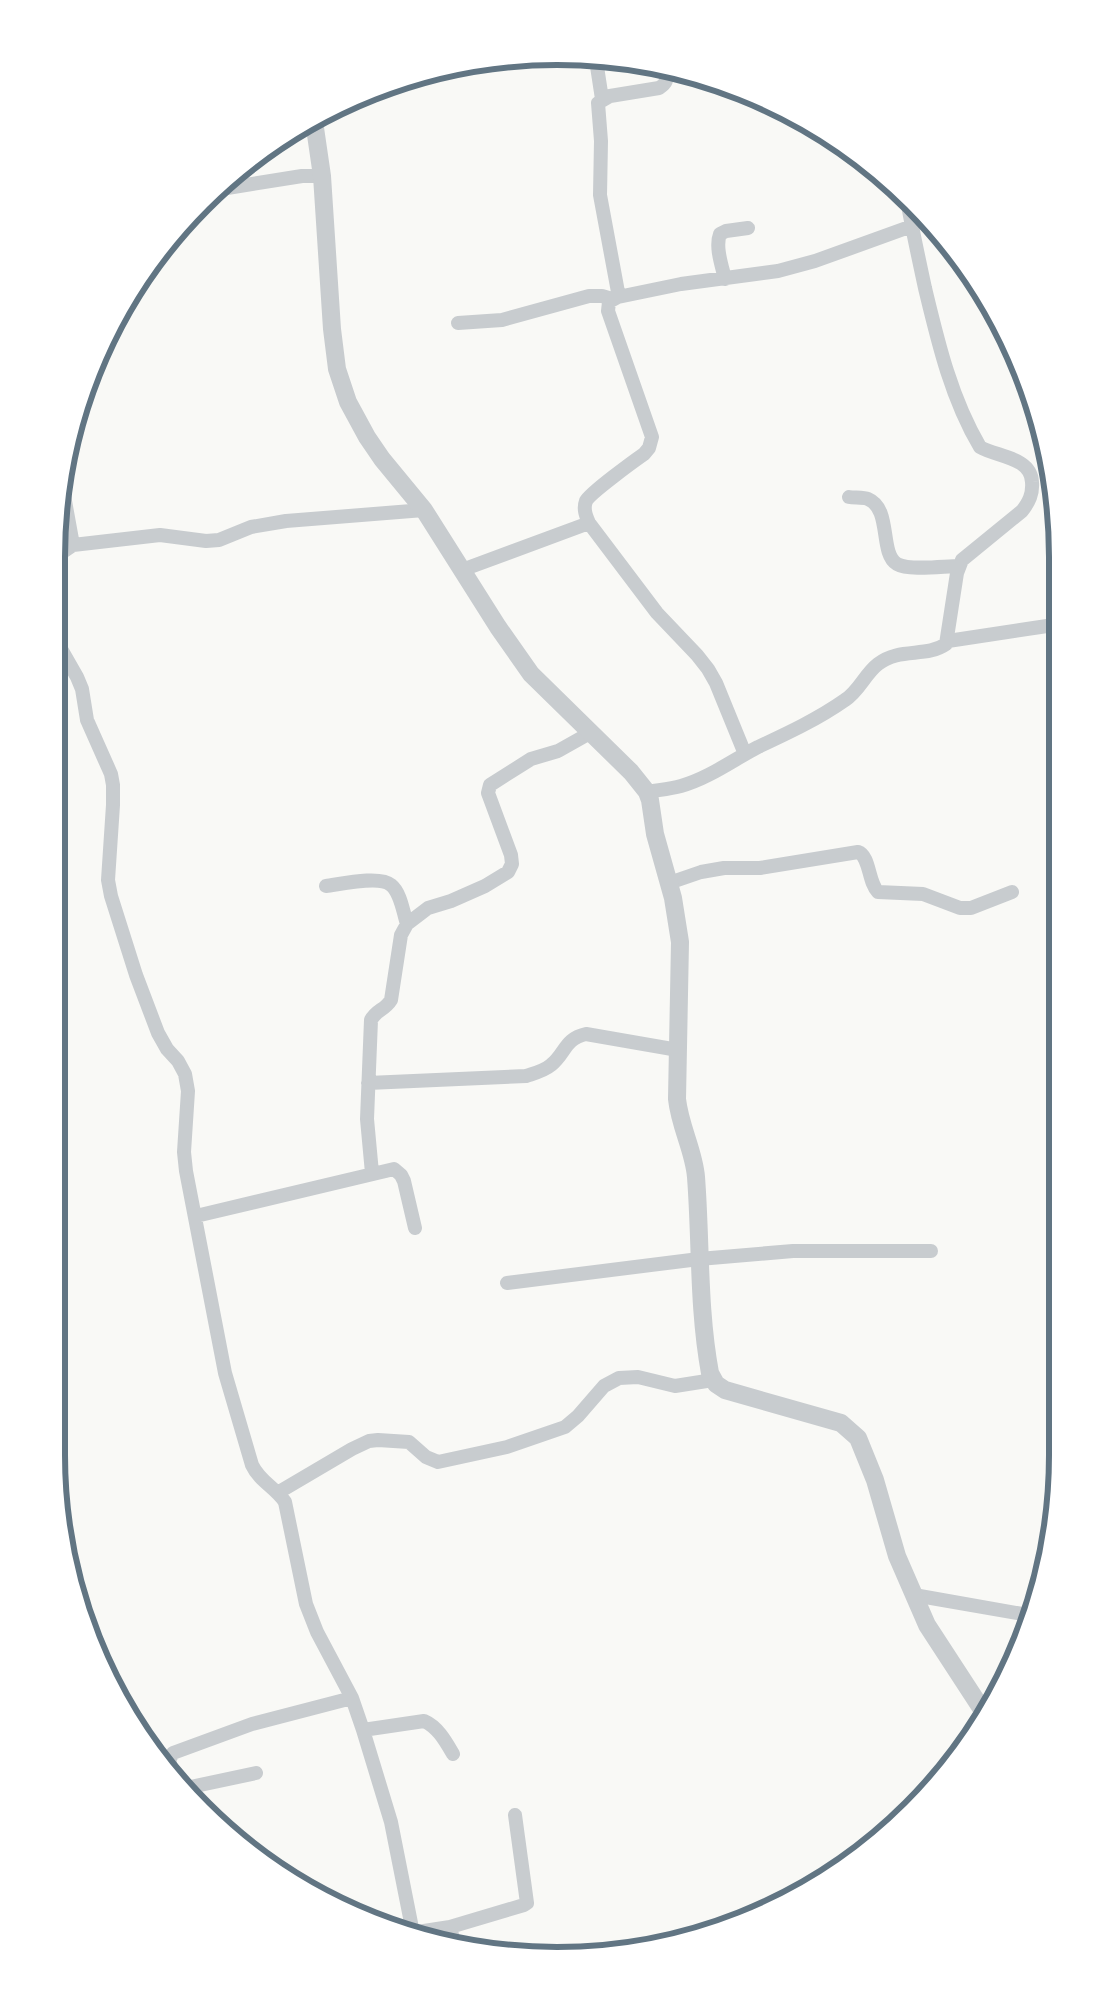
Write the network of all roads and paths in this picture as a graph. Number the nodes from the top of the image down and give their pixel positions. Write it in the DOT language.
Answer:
graph roads {
  1 [pos="597,67"];
  2 [pos="667,78"];
  3 [pos="602,100"];
  4 [pos="315,129"];
  5 [pos="322,176"];
  6 [pos="233,187"];
  7 [pos="910,214"];
  8 [pos="912,226"];
  9 [pos="748,228"];
  10 [pos="725,279"];
  11 [pos="615,298"];
  12 [pos="458,323"];
  13 [pos="849,497"];
  14 [pos="424,510"];
  15 [pos="67,514"];
  16 [pos="589,523"];
  17 [pos="72,545"];
  18 [pos="65,550"];
  19 [pos="959,566"];
  20 [pos="462,570"];
  21 [pos="1047,626"];
  22 [pos="948,641"];
  23 [pos="65,656"];
  24 [pos="590,733"];
  25 [pos="745,754"];
  26 [pos="647,792"];
  27 [pos="669,883"];
  28 [pos="326,886"];
  29 [pos="1012,892"];
  30 [pos="407,924"];
  31 [pos="678,1050"];
  32 [pos="368,1083"];
  33 [pos="372,1173"];
  34 [pos="196,1216"];
  35 [pos="414,1228"];
  36 [pos="932,1252"];
  37 [pos="699,1259"];
  38 [pos="507,1283"];
  39 [pos="713,1380"];
  40 [pos="279,1492"];
  41 [pos="914,1595"];
  42 [pos="1023,1614"];
  43 [pos="352,1698"];
  44 [pos="980,1706"];
  45 [pos="363,1730"];
  46 [pos="452,1754"];
  47 [pos="170,1758"];
  48 [pos="256,1773"];
  49 [pos="194,1786"];
  50 [pos="515,1815"];
  51 [pos="410,1924"];
  52 [pos="450,1927"];
  53 [pos="430,1930"];
  54 [pos="452,1936"];
  1 -- 3 [label="street"];
  2 -- 3 [label="street"];
  3 -- 11 [label="street"];
  4 -- 5 [label="street"];
  5 -- 6 [label="street"];
  5 -- 14 [label="street"];
  7 -- 8 [label="street"];
  8 -- 10 [label="street"];
  8 -- 19 [label="street"];
  9 -- 10 [label="street"];
  10 -- 11 [label="street"];
  11 -- 12 [label="street"];
  11 -- 16 [label="street"];
  13 -- 19 [label="street"];
  14 -- 17 [label="street"];
  14 -- 20 [label="street"];
  15 -- 17 [label="street"];
  16 -- 20 [label="street"];
  16 -- 25 [label="street"];
  17 -- 18 [label="street"];
  19 -- 22 [label="street"];
  20 -- 24 [label="street"];
  21 -- 22 [label="street"];
  22 -- 25 [label="street"];
  23 -- 34 [label="street"];
  24 -- 26 [label="street"];
  24 -- 30 [label="street"];
  25 -- 26 [label="street"];
  26 -- 27 [label="street"];
  27 -- 29 [label="street"];
  27 -- 31 [label="street"];
  28 -- 30 [label="street"];
  30 -- 32 [label="street"];
  31 -- 32 [label="street"];
  31 -- 37 [label="street"];
  32 -- 33 [label="street"];
  33 -- 34 [label="street"];
  33 -- 35 [label="street"];
  34 -- 40 [label="street"];
  36 -- 37 [label="street"];
  37 -- 38 [label="street"];
  37 -- 39 [label="street"];
  39 -- 40 [label="street"];
  39 -- 41 [label="street"];
  40 -- 43 [label="street"];
  41 -- 42 [label="street"];
  41 -- 44 [label="street"];
  43 -- 45 [label="street"];
  43 -- 47 [label="street"];
  45 -- 46 [label="street"];
  45 -- 51 [label="street"];
  48 -- 49 [label="street"];
  50 -- 52 [label="street"];
  52 -- 53 [label="street"];
  52 -- 54 [label="street"];
}
